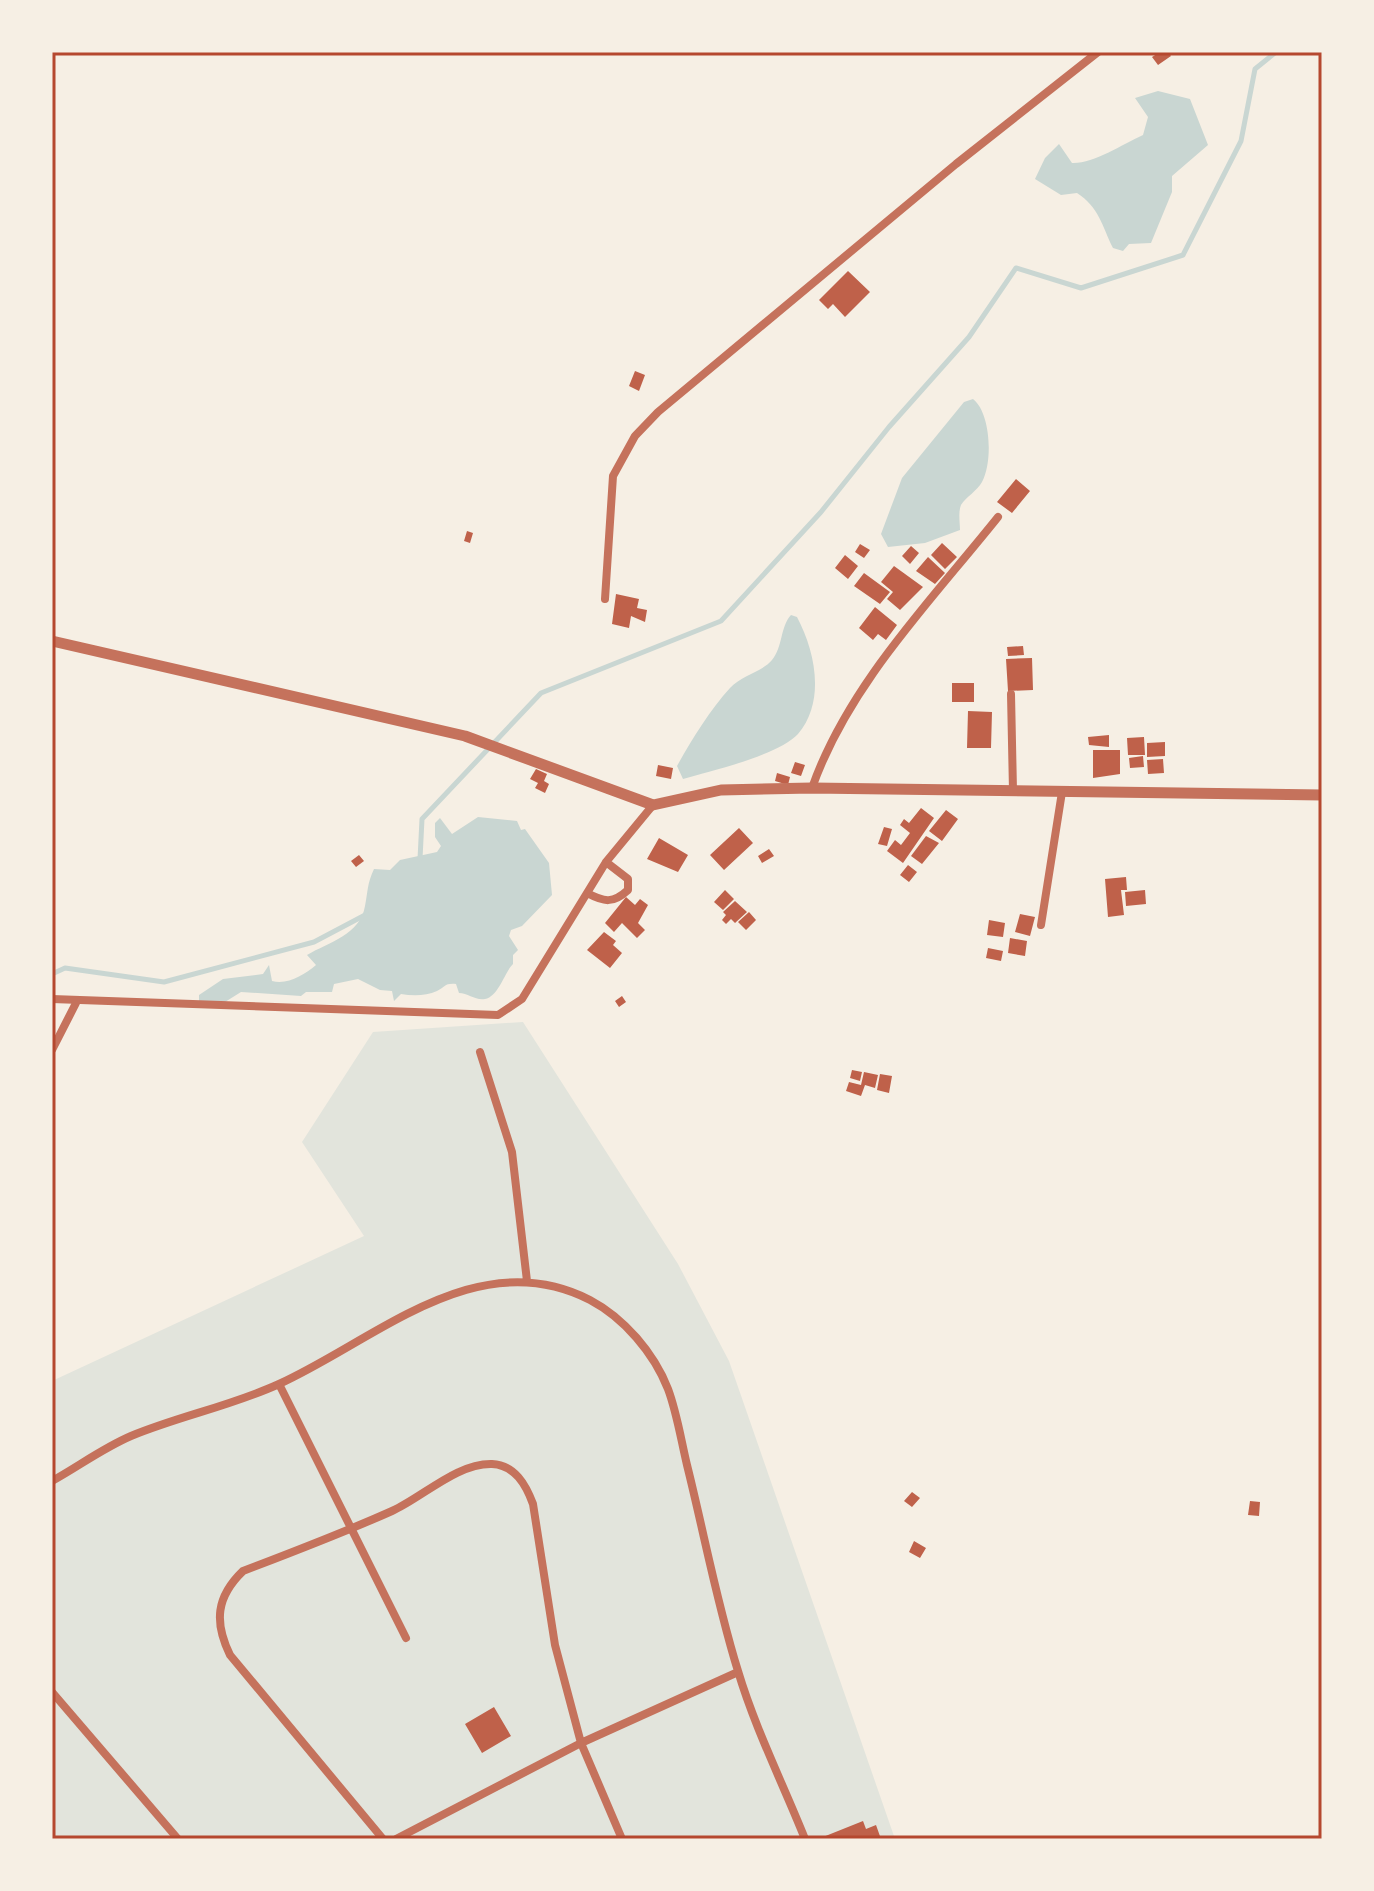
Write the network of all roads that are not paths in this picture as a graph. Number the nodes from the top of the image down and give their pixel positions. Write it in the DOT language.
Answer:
graph roads {
  1 [pos="1098,52"];
  2 [pos="998,517"];
  3 [pos="605,599"];
  4 [pos="52,641"];
  5 [pos="1011,694"];
  6 [pos="812,788"];
  7 [pos="1013,791"];
  8 [pos="1062,792"];
  9 [pos="1322,795"];
  10 [pos="653,805"];
  11 [pos="606,862"];
  12 [pos="587,893"];
  13 [pos="1041,925"];
  14 [pos="52,999"];
  15 [pos="76,1003"];
  16 [pos="52,1050"];
  17 [pos="480,1052"];
  18 [pos="527,1281"];
  19 [pos="279,1384"];
  20 [pos="52,1481"];
  21 [pos="351,1528"];
  22 [pos="406,1638"];
  23 [pos="738,1672"];
  24 [pos="52,1692"];
  25 [pos="581,1743"];
  26 [pos="178,1839"];
  27 [pos="383,1839"];
  28 [pos="396,1839"];
  29 [pos="622,1839"];
  30 [pos="805,1839"];
  1 -- 3 [label="street"];
  2 -- 6 [label="street"];
  4 -- 10 [label="street"];
  5 -- 7 [label="street"];
  6 -- 7 [label="street"];
  6 -- 10 [label="street"];
  7 -- 8 [label="street"];
  8 -- 9 [label="street"];
  8 -- 13 [label="street"];
  10 -- 11 [label="street"];
  11 -- 12 [label="street"];
  11 -- 12 [label="street"];
  12 -- 15 [label="street"];
  14 -- 15 [label="street"];
  15 -- 16 [label="street"];
  17 -- 18 [label="street"];
  18 -- 19 [label="street"];
  18 -- 23 [label="street"];
  19 -- 20 [label="street"];
  19 -- 21 [label="street"];
  21 -- 22 [label="street"];
  21 -- 25 [label="street"];
  21 -- 27 [label="street"];
  23 -- 25 [label="street"];
  23 -- 30 [label="street"];
  24 -- 26 [label="street"];
  25 -- 28 [label="street"];
  25 -- 29 [label="street"];
}
